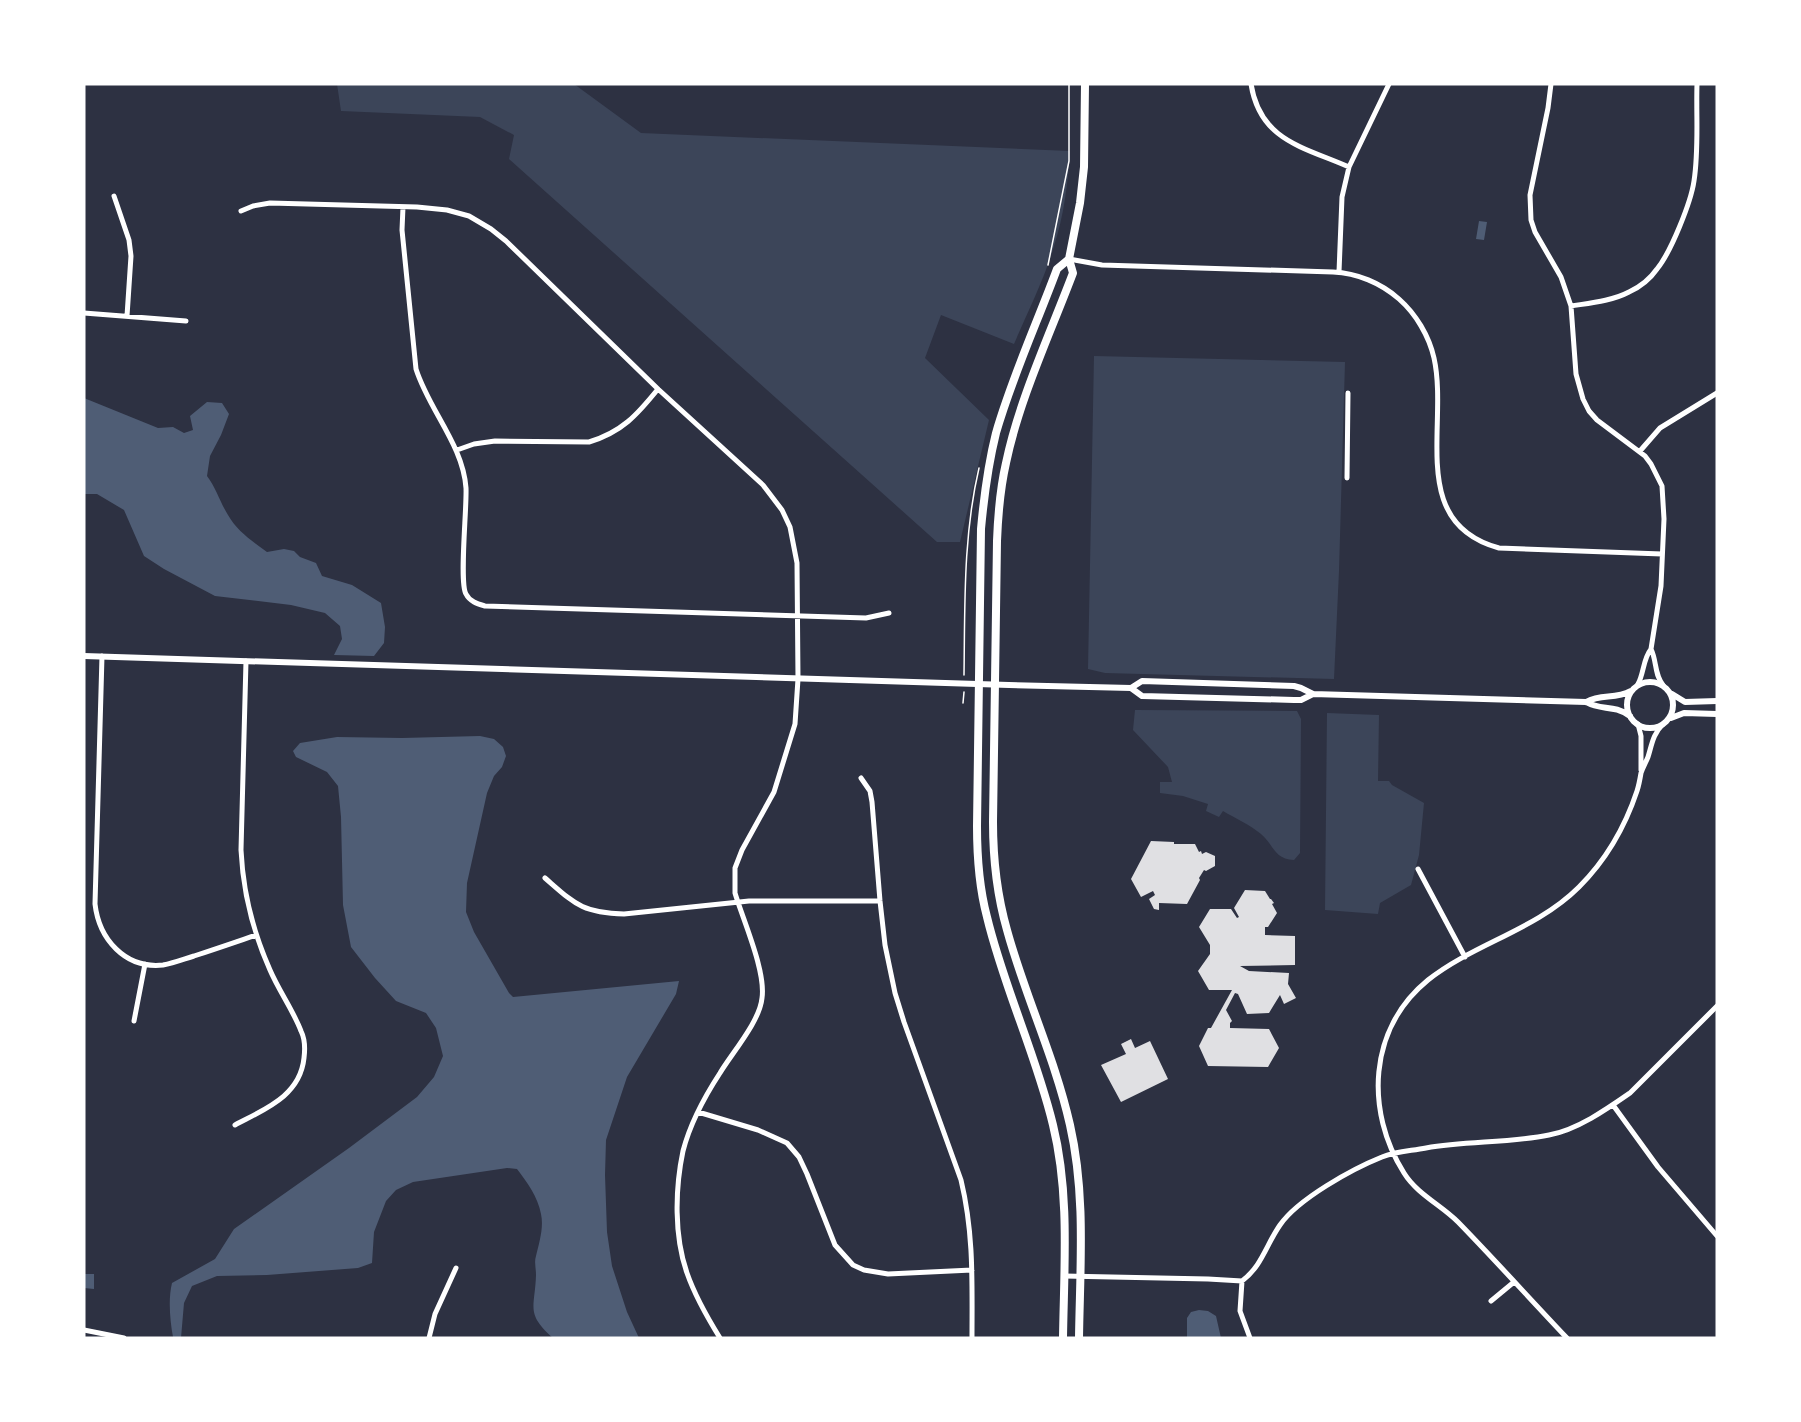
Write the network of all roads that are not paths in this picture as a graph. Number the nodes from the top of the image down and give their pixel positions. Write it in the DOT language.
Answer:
graph roads {
  1 [pos="1085,84"];
  2 [pos="1251,84"];
  3 [pos="1389,84"];
  4 [pos="1551,84"];
  5 [pos="1696,84"];
  6 [pos="1349,167"];
  7 [pos="114,196"];
  8 [pos="403,207"];
  9 [pos="241,211"];
  10 [pos="1069,259"];
  11 [pos="1339,272"];
  12 [pos="1571,306"];
  13 [pos="84,313"];
  14 [pos="127,316"];
  15 [pos="186,321"];
  16 [pos="658,389"];
  17 [pos="1348,393"];
  18 [pos="1717,393"];
  19 [pos="457,450"];
  20 [pos="1640,451"];
  21 [pos="1347,478"];
  22 [pos="1662,554"];
  23 [pos="889,613"];
  24 [pos="798,616"];
  25 [pos="1651,649"];
  26 [pos="84,656"];
  27 [pos="102,656"];
  28 [pos="246,662"];
  29 [pos="798,678"];
  30 [pos="979,684"];
  31 [pos="1638,684"];
  32 [pos="994,685"];
  33 [pos="1663,685"];
  34 [pos="1131,688"];
  35 [pos="1632,691"];
  36 [pos="1669,691"];
  37 [pos="1313,694"];
  38 [pos="1717,701"];
  39 [pos="1586,702"];
  40 [pos="1717,714"];
  41 [pos="1630,716"];
  42 [pos="1666,722"];
  43 [pos="1638,724"];
  44 [pos="1642,771"];
  45 [pos="861,778"];
  46 [pos="1418,869"];
  47 [pos="545,878"];
  48 [pos="880,901"];
  49 [pos="737,902"];
  50 [pos="256,935"];
  51 [pos="1465,957"];
  52 [pos="145,964"];
  53 [pos="1717,1006"];
  54 [pos="134,1021"];
  55 [pos="1613,1105"];
  56 [pos="699,1112"];
  57 [pos="236,1125"];
  58 [pos="1392,1153"];
  59 [pos="1717,1236"];
  60 [pos="456,1268"];
  61 [pos="972,1270"];
  62 [pos="1064,1276"];
  63 [pos="1080,1276"];
  64 [pos="1242,1281"];
  65 [pos="1514,1282"];
  66 [pos="1491,1300"];
  67 [pos="84,1330"];
  68 [pos="124,1338"];
  69 [pos="429,1338"];
  70 [pos="720,1338"];
  71 [pos="972,1338"];
  72 [pos="1063,1338"];
  73 [pos="1079,1338"];
  74 [pos="1250,1338"];
  75 [pos="1566,1338"];
  1 -- 10 [label="main road"];
  2 -- 6 [label="street"];
  3 -- 6 [label="street"];
  4 -- 12 [label="street"];
  5 -- 12 [label="street"];
  6 -- 11 [label="street"];
  7 -- 14 [label="street"];
  8 -- 9 [label="street"];
  8 -- 16 [label="street"];
  8 -- 19 [label="street"];
  10 -- 11 [label="street"];
  10 -- 30 [label="main road"];
  10 -- 32 [label="main road"];
  11 -- 22 [label="street"];
  12 -- 20 [label="street"];
  13 -- 14 [label="street"];
  14 -- 15 [label="street"];
  16 -- 19 [label="street"];
  16 -- 24 [label="street"];
  17 -- 21 [label="street"];
  18 -- 20 [label="street"];
  19 -- 24 [label="street"];
  20 -- 22 [label="street"];
  22 -- 25 [label="street"];
  23 -- 24 [label="street"];
  24 -- 29 [label="street"];
  25 -- 31 [label="street"];
  25 -- 33 [label="street"];
  26 -- 27 [label="street"];
  27 -- 28 [label="street"];
  27 -- 52 [label="street"];
  28 -- 29 [label="street"];
  28 -- 50 [label="street"];
  29 -- 30 [label="street"];
  29 -- 49 [label="street"];
  30 -- 32 [label="street"];
  30 -- 62 [label="main road"];
  31 -- 33 [label="street"];
  31 -- 35 [label="street"];
  32 -- 34 [label="street"];
  32 -- 63 [label="main road"];
  33 -- 36 [label="street"];
  34 -- 37 [label="street"];
  34 -- 37 [label="street"];
  35 -- 39 [label="street"];
  35 -- 41 [label="street"];
  36 -- 38 [label="street"];
  36 -- 42 [label="street"];
  37 -- 39 [label="street"];
  39 -- 41 [label="street"];
  40 -- 42 [label="street"];
  41 -- 43 [label="street"];
  42 -- 43 [label="street"];
  42 -- 44 [label="street"];
  43 -- 44 [label="street"];
  44 -- 51 [label="street"];
  45 -- 48 [label="street"];
  46 -- 51 [label="street"];
  47 -- 49 [label="street"];
  48 -- 49 [label="street"];
  48 -- 61 [label="street"];
  49 -- 56 [label="street"];
  50 -- 52 [label="street"];
  50 -- 57 [label="street"];
  51 -- 58 [label="street"];
  52 -- 54 [label="street"];
  53 -- 55 [label="street"];
  55 -- 58 [label="street"];
  55 -- 59 [label="street"];
  56 -- 61 [label="street"];
  56 -- 70 [label="street"];
  58 -- 64 [label="street"];
  58 -- 65 [label="street"];
  60 -- 69 [label="street"];
  61 -- 71 [label="street"];
  62 -- 63 [label="street"];
  62 -- 72 [label="main road"];
  63 -- 64 [label="street"];
  63 -- 73 [label="main road"];
  64 -- 74 [label="street"];
  65 -- 66 [label="street"];
  65 -- 75 [label="street"];
  67 -- 68 [label="street"];
}
